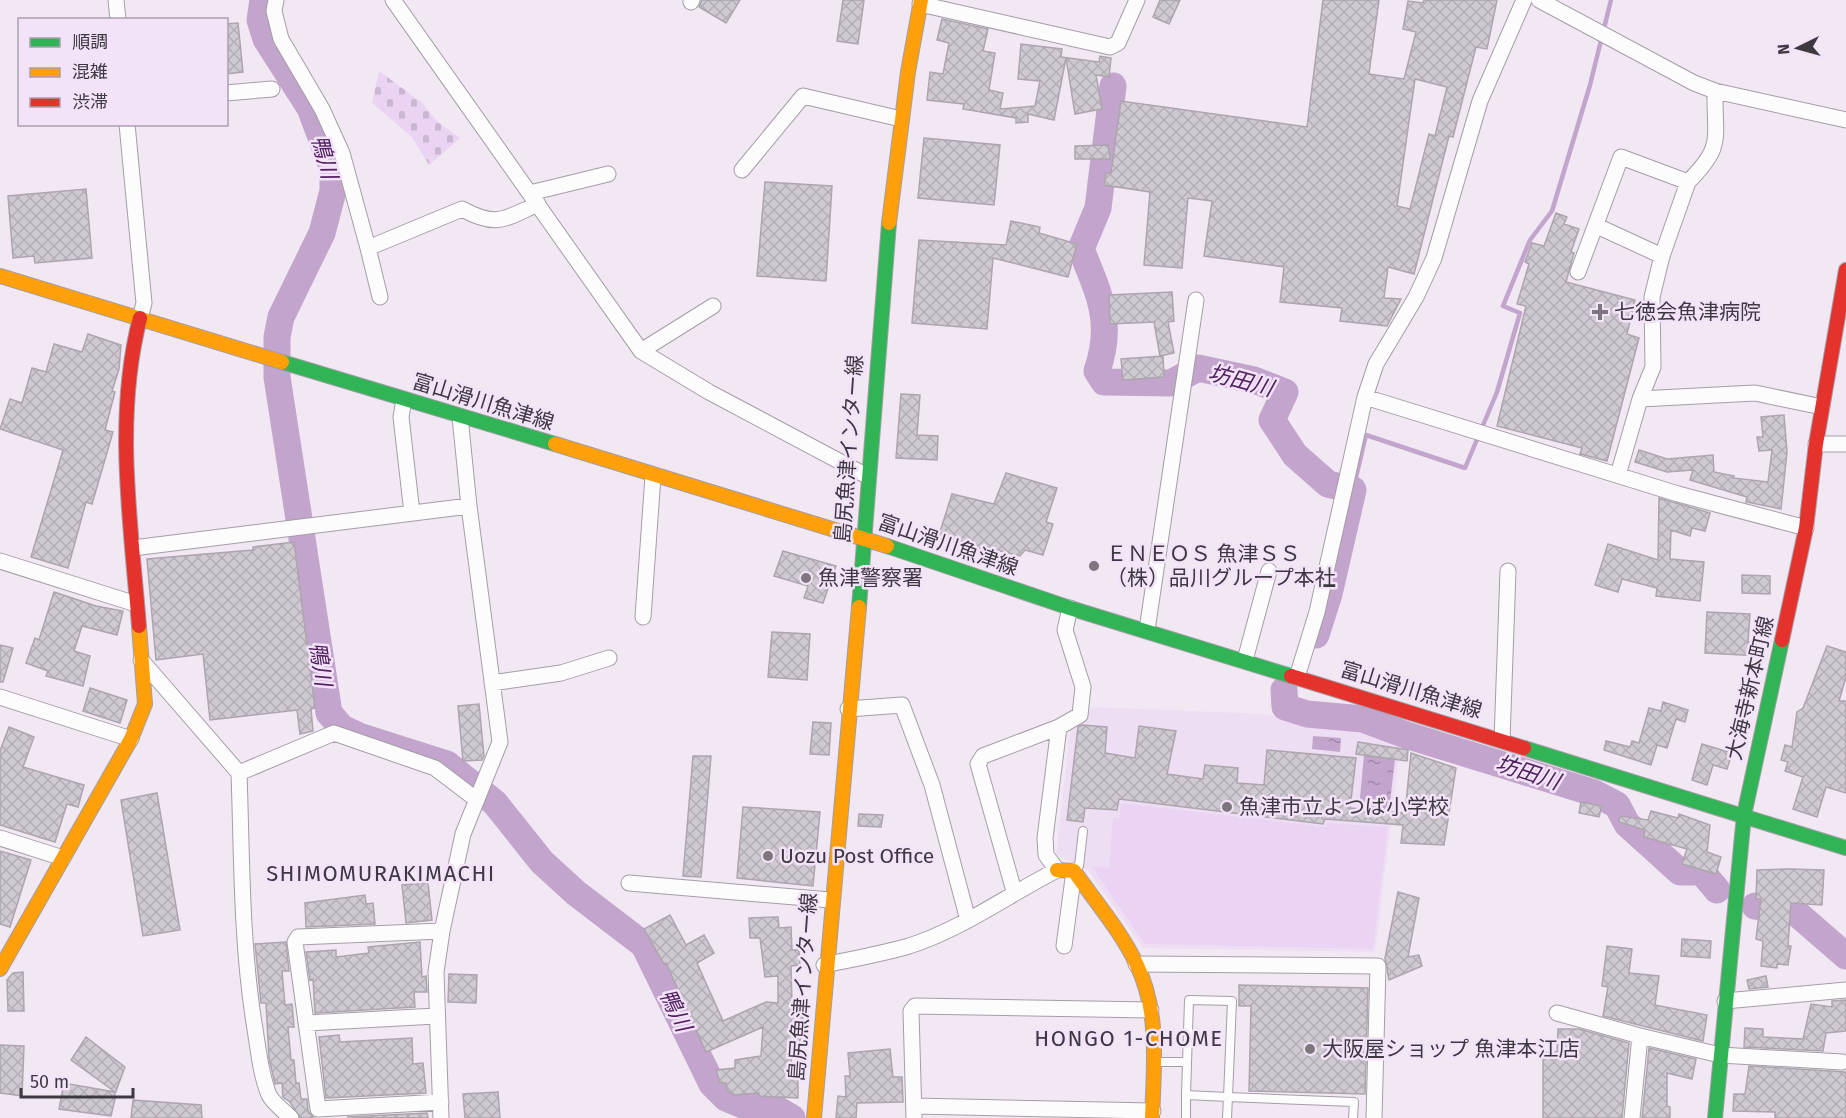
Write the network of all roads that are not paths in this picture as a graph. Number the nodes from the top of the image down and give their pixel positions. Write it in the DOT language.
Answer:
graph roads {
  1 [pos="116,0"];
  2 [pos="276,0"];
  3 [pos="393,0"];
  4 [pos="1137,0"];
  5 [pos="1524,0"];
  6 [pos="1539,0"];
  7 [pos="921,2"];
  8 [pos="118,18"];
  9 [pos="272,89"];
  10 [pos="1715,92"];
  11 [pos="228,93"];
  12 [pos="901,119"];
  13 [pos="1846,120"];
  14 [pos="127,126"];
  15 [pos="742,170"];
  16 [pos="608,174"];
  17 [pos="1688,182"];
  18 [pos="534,198"];
  19 [pos="1597,226"];
  20 [pos="368,248"];
  21 [pos="1662,256"];
  22 [pos="1846,270"];
  23 [pos="1578,272"];
  24 [pos="0,276"];
  25 [pos="380,297"];
  26 [pos="1196,300"];
  27 [pos="713,306"];
  28 [pos="140,318"];
  29 [pos="641,351"];
  30 [pos="1365,397"];
  31 [pos="1640,399"];
  32 [pos="405,400"];
  33 [pos="1822,407"];
  34 [pos="460,417"];
  35 [pos="1816,444"];
  36 [pos="1846,444"];
  37 [pos="1618,475"];
  38 [pos="653,476"];
  39 [pos="867,476"];
  40 [pos="469,506"];
  41 [pos="412,513"];
  42 [pos="1806,528"];
  43 [pos="864,538"];
  44 [pos="133,548"];
  45 [pos="0,561"];
  46 [pos="1269,571"];
  47 [pos="1508,571"];
  48 [pos="136,604"];
  49 [pos="1070,608"];
  50 [pos="643,617"];
  51 [pos="1147,630"];
  52 [pos="609,658"];
  53 [pos="141,660"];
  54 [pos="1245,660"];
  55 [pos="1297,677"];
  56 [pos="492,683"];
  57 [pos="0,697"];
  58 [pos="848,709"];
  59 [pos="1059,727"];
  60 [pos="131,739"];
  61 [pos="1502,740"];
  62 [pos="238,773"];
  63 [pos="477,800"];
  64 [pos="1744,815"];
  65 [pos="1083,831"];
  66 [pos="0,838"];
  67 [pos="1846,848"];
  68 [pos="63,858"];
  69 [pos="1056,870"];
  70 [pos="1074,872"];
  71 [pos="629,883"];
  72 [pos="1014,891"];
  73 [pos="830,900"];
  74 [pos="968,920"];
  75 [pos="442,931"];
  76 [pos="1064,946"];
  77 [pos="1136,964"];
  78 [pos="824,965"];
  79 [pos="0,969"];
  80 [pos="1846,990"];
  81 [pos="1725,1001"];
  82 [pos="1151,1010"];
  83 [pos="1557,1013"];
  84 [pos="436,1016"];
  85 [pos="307,1023"];
  86 [pos="1640,1036"];
  87 [pos="1720,1055"];
  88 [pos="1154,1062"];
  89 [pos="1187,1062"];
  90 [pos="1842,1062"];
  91 [pos="1186,1095"];
  92 [pos="1228,1096"];
  93 [pos="441,1110"];
  94 [pos="914,1112"];
  95 [pos="1153,1114"];
  96 [pos="814,1115"];
  97 [pos="291,1118"];
  98 [pos="1186,1118"];
  99 [pos="1227,1118"];
  100 [pos="1353,1118"];
  101 [pos="1374,1118"];
  102 [pos="1632,1118"];
  103 [pos="1715,1118"];
  1 -- 8 [label="street"];
  2 -- 20 [label="street"];
  3 -- 18 [label="street"];
  4 -- 7 [label="street"];
  5 -- 30 [label="street"];
  6 -- 10 [label="street"];
  7 -- 12 [label="main road, 島尻魚津インター線"];
  9 -- 11 [label="street"];
  10 -- 13 [label="street"];
  10 -- 17 [label="street"];
  12 -- 15 [label="street"];
  12 -- 39 [label="main road, 島尻魚津インター線"];
  14 -- 28 [label="street"];
  16 -- 18 [label="street"];
  17 -- 19 [label="street"];
  17 -- 21 [label="street"];
  18 -- 20 [label="street"];
  18 -- 29 [label="street"];
  19 -- 21 [label="street"];
  19 -- 23 [label="street"];
  20 -- 25 [label="street"];
  21 -- 31 [label="street"];
  22 -- 33 [label="main road, 大海寺新本町線"];
  24 -- 28 [label="main road, 富山滑川魚津線"];
  26 -- 51 [label="street"];
  27 -- 29 [label="street"];
  28 -- 32 [label="main road, 富山滑川魚津線"];
  28 -- 44 [label="main road"];
  29 -- 39 [label="street"];
  30 -- 37 [label="street"];
  30 -- 55 [label="street"];
  31 -- 33 [label="street"];
  31 -- 37 [label="street"];
  32 -- 34 [label="main road, 富山滑川魚津線"];
  32 -- 41 [label="street"];
  33 -- 35 [label="main road, 大海寺新本町線"];
  34 -- 38 [label="main road, 富山滑川魚津線"];
  34 -- 40 [label="street"];
  35 -- 36 [label="street"];
  35 -- 42 [label="main road, 大海寺新本町線"];
  37 -- 42 [label="street"];
  38 -- 43 [label="main road, 富山滑川魚津線"];
  38 -- 50 [label="street"];
  39 -- 43 [label="main road, 島尻魚津インター線"];
  40 -- 41 [label="street"];
  40 -- 56 [label="street"];
  41 -- 44 [label="street"];
  42 -- 64 [label="main road, 大海寺新本町線"];
  43 -- 49 [label="main road, 富山滑川魚津線"];
  43 -- 58 [label="main road, 島尻魚津インター線"];
  44 -- 48 [label="main road"];
  45 -- 48 [label="street"];
  46 -- 54 [label="street"];
  47 -- 61 [label="street"];
  48 -- 53 [label="main road"];
  49 -- 51 [label="main road, 富山滑川魚津線"];
  49 -- 59 [label="street"];
  51 -- 54 [label="main road, 富山滑川魚津線"];
  52 -- 56 [label="street"];
  53 -- 60 [label="main road"];
  53 -- 62 [label="street"];
  54 -- 55 [label="main road, 富山滑川魚津線"];
  55 -- 61 [label="main road, 富山滑川魚津線"];
  56 -- 63 [label="street"];
  57 -- 60 [label="street"];
  58 -- 73 [label="main road, 島尻魚津インター線"];
  58 -- 74 [label="street"];
  59 -- 69 [label="street"];
  59 -- 72 [label="street"];
  60 -- 68 [label="main road"];
  61 -- 64 [label="main road, 富山滑川魚津線"];
  62 -- 63 [label="street"];
  62 -- 97 [label="street"];
  63 -- 75 [label="street"];
  64 -- 67 [label="main road, 富山滑川魚津線"];
  64 -- 81 [label="main road, 大海寺新本町線"];
  65 -- 70 [label="lane"];
  66 -- 68 [label="street"];
  68 -- 79 [label="main road"];
  69 -- 70 [label="main road"];
  69 -- 72 [label="street"];
  70 -- 76 [label="street"];
  70 -- 77 [label="main road"];
  71 -- 73 [label="street"];
  72 -- 74 [label="street"];
  73 -- 78 [label="main road, 島尻魚津インター線"];
  74 -- 78 [label="street"];
  75 -- 84 [label="street"];
  75 -- 85 [label="street"];
  77 -- 82 [label="main road"];
  77 -- 101 [label="street"];
  78 -- 96 [label="main road, 島尻魚津インター線"];
  80 -- 81 [label="street"];
  81 -- 87 [label="main road, 大海寺新本町線"];
  82 -- 88 [label="main road"];
  82 -- 94 [label="street"];
  83 -- 86 [label="street"];
  84 -- 85 [label="street"];
  84 -- 93 [label="street"];
  85 -- 93 [label="street"];
  86 -- 87 [label="street"];
  86 -- 102 [label="street"];
  87 -- 90 [label="street"];
  87 -- 103 [label="main road, 大海寺新本町線"];
  88 -- 89 [label="lane"];
  88 -- 95 [label="main road"];
  89 -- 91 [label="lane"];
  89 -- 92 [label="lane"];
  91 -- 92 [label="lane"];
  91 -- 98 [label="lane"];
  92 -- 99 [label="lane"];
  92 -- 100 [label="lane"];
  94 -- 95 [label="street"];
}
